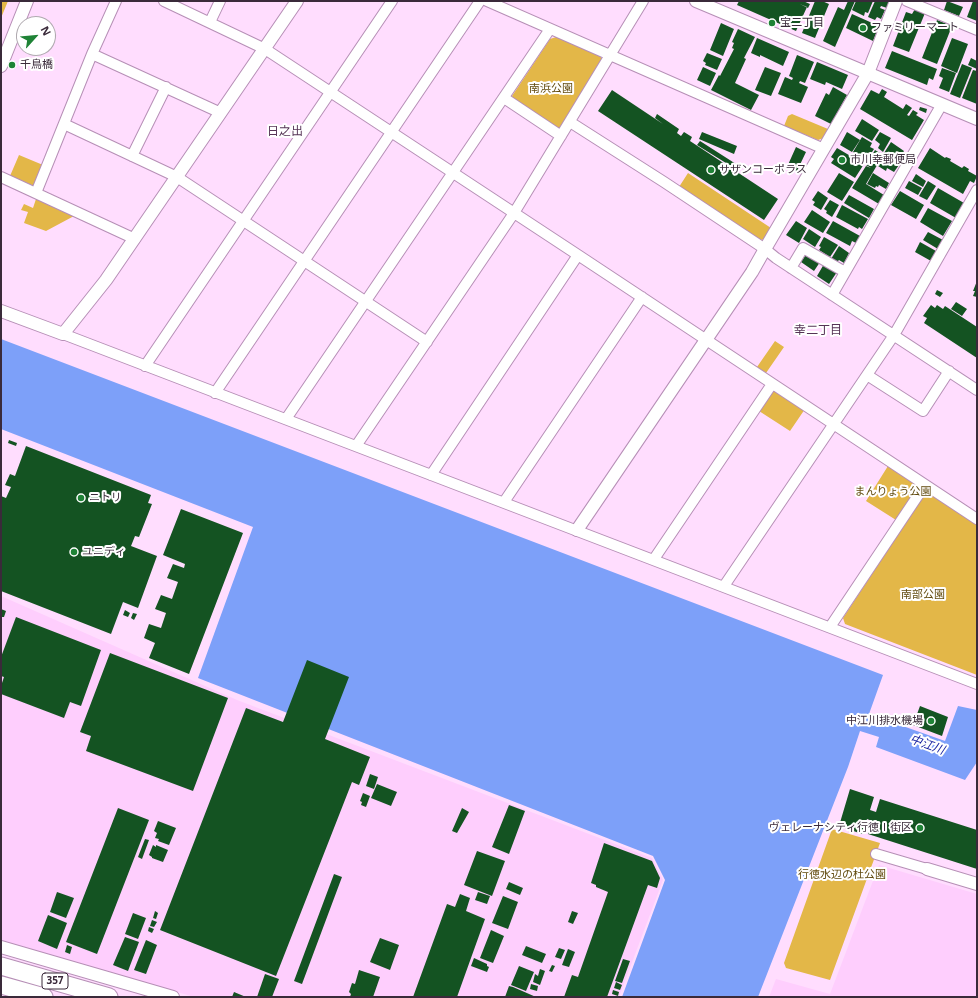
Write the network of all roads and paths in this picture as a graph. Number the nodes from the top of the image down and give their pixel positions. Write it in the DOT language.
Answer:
graph roads {
  1 [pos="27,1"];
  2 [pos="116,1"];
  3 [pos="164,1"];
  4 [pos="220,1"];
  5 [pos="298,1"];
  6 [pos="392,1"];
  7 [pos="480,1"];
  8 [pos="487,1"];
  9 [pos="643,1"];
  10 [pos="696,1"];
  11 [pos="896,1"];
  12 [pos="907,1"];
  13 [pos="210,22"];
  14 [pos="550,29"];
  15 [pos="977,30"];
  16 [pos="265,49"];
  17 [pos="92,54"];
  18 [pos="610,55"];
  19 [pos="1,66"];
  20 [pos="868,73"];
  21 [pos="166,87"];
  22 [pos="330,92"];
  23 [pos="504,98"];
  24 [pos="942,104"];
  25 [pos="221,113"];
  26 [pos="977,120"];
  27 [pos="570,122"];
  28 [pos="64,124"];
  29 [pos="391,132"];
  30 [pos="561,136"];
  31 [pos="824,149"];
  32 [pos="132,156"];
  33 [pos="453,173"];
  34 [pos="1,176"];
  35 [pos="177,177"];
  36 [pos="977,190"];
  37 [pos="36,192"];
  38 [pos="514,213"];
  39 [pos="243,221"];
  40 [pos="135,239"];
  41 [pos="765,249"];
  42 [pos="578,255"];
  43 [pos="304,261"];
  44 [pos="791,268"];
  45 [pos="845,272"];
  46 [pos="832,295"];
  47 [pos="642,297"];
  48 [pos="366,301"];
  49 [pos="1,311"];
  50 [pos="63,334"];
  51 [pos="894,335"];
  52 [pos="706,339"];
  53 [pos="427,342"];
  54 [pos="145,366"];
  55 [pos="949,371"];
  56 [pos="867,375"];
  57 [pos="772,384"];
  58 [pos="977,390"];
  59 [pos="215,393"];
  60 [pos="286,420"];
  61 [pos="833,424"];
  62 [pos="356,446"];
  63 [pos="431,475"];
  64 [pos="925,486"];
  65 [pos="504,502"];
  66 [pos="977,519"];
  67 [pos="577,530"];
  68 [pos="654,559"];
  69 [pos="724,586"];
  70 [pos="830,627"];
  71 [pos="977,684"];
  72 [pos="876,854"];
  73 [pos="927,869"];
  74 [pos="977,884"];
  75 [pos="1,947"];
  76 [pos="1,966"];
  77 [pos="8,987"];
  78 [pos="44,997"];
  79 [pos="109,997"];
  80 [pos="173,997"];
  1 -- 19 [label="street"];
  2 -- 17 [label="street"];
  3 -- 13 [label="street"];
  4 -- 13 [label="street"];
  5 -- 16 [label="street"];
  6 -- 22 [label="street"];
  7 -- 29 [label="street"];
  8 -- 14 [label="street"];
  9 -- 18 [label="street"];
  10 -- 20 [label="street"];
  11 -- 20 [label="street"];
  12 -- 15 [label="street"];
  13 -- 16 [label="street"];
  14 -- 18 [label="street"];
  14 -- 23 [label="street"];
  16 -- 22 [label="street"];
  16 -- 25 [label="street"];
  17 -- 21 [label="street"];
  17 -- 28 [label="street"];
  18 -- 27 [label="street"];
  18 -- 31 [label="street"];
  20 -- 24 [label="street"];
  20 -- 31 [label="street"];
  21 -- 25 [label="street"];
  21 -- 32 [label="street"];
  22 -- 29 [label="street"];
  22 -- 39 [label="street"];
  23 -- 30 [label="street"];
  23 -- 33 [label="street"];
  24 -- 26 [label="street"];
  24 -- 45 [label="street"];
  25 -- 35 [label="street"];
  27 -- 30 [label="street"];
  27 -- 41 [label="street"];
  28 -- 32 [label="street"];
  28 -- 37 [label="street"];
  29 -- 33 [label="street"];
  29 -- 43 [label="street"];
  30 -- 38 [label="street"];
  31 -- 41 [label="street"];
  32 -- 35 [label="street"];
  33 -- 38 [label="street"];
  33 -- 48 [label="street"];
  34 -- 37 [label="street"];
  35 -- 39 [label="street"];
  35 -- 40 [label="street"];
  36 -- 51 [label="street"];
  37 -- 40 [label="street"];
  38 -- 42 [label="street"];
  38 -- 53 [label="street"];
  39 -- 43 [label="street"];
  39 -- 54 [label="street"];
  40 -- 50 [label="street"];
  41 -- 44 [label="street"];
  41 -- 52 [label="street"];
  42 -- 47 [label="street"];
  42 -- 63 [label="street"];
  43 -- 48 [label="street"];
  43 -- 59 [label="street"];
  44 -- 45 [label="street"];
  44 -- 46 [label="street"];
  45 -- 46 [label="street"];
  46 -- 51 [label="street"];
  47 -- 52 [label="street"];
  47 -- 65 [label="street"];
  48 -- 53 [label="street"];
  48 -- 60 [label="street"];
  49 -- 50 [label="street"];
  50 -- 54 [label="street"];
  51 -- 55 [label="street"];
  51 -- 56 [label="street"];
  52 -- 57 [label="street"];
  52 -- 67 [label="street"];
  53 -- 62 [label="street"];
  54 -- 59 [label="street"];
  55 -- 56 [label="street"];
  55 -- 58 [label="street"];
  56 -- 61 [label="street"];
  57 -- 61 [label="street"];
  57 -- 68 [label="street"];
  59 -- 60 [label="street"];
  60 -- 62 [label="street"];
  61 -- 64 [label="street"];
  61 -- 69 [label="street"];
  62 -- 63 [label="street"];
  63 -- 65 [label="street"];
  64 -- 66 [label="street"];
  64 -- 70 [label="street"];
  65 -- 67 [label="street"];
  67 -- 68 [label="street"];
  68 -- 69 [label="street"];
  69 -- 70 [label="street"];
  70 -- 71 [label="street"];
  72 -- 73 [label="street"];
  73 -- 74 [label="street"];
  75 -- 80 [label="street"];
  76 -- 79 [label="highway, 357"];
  77 -- 78 [label="highway, 357"];
}
